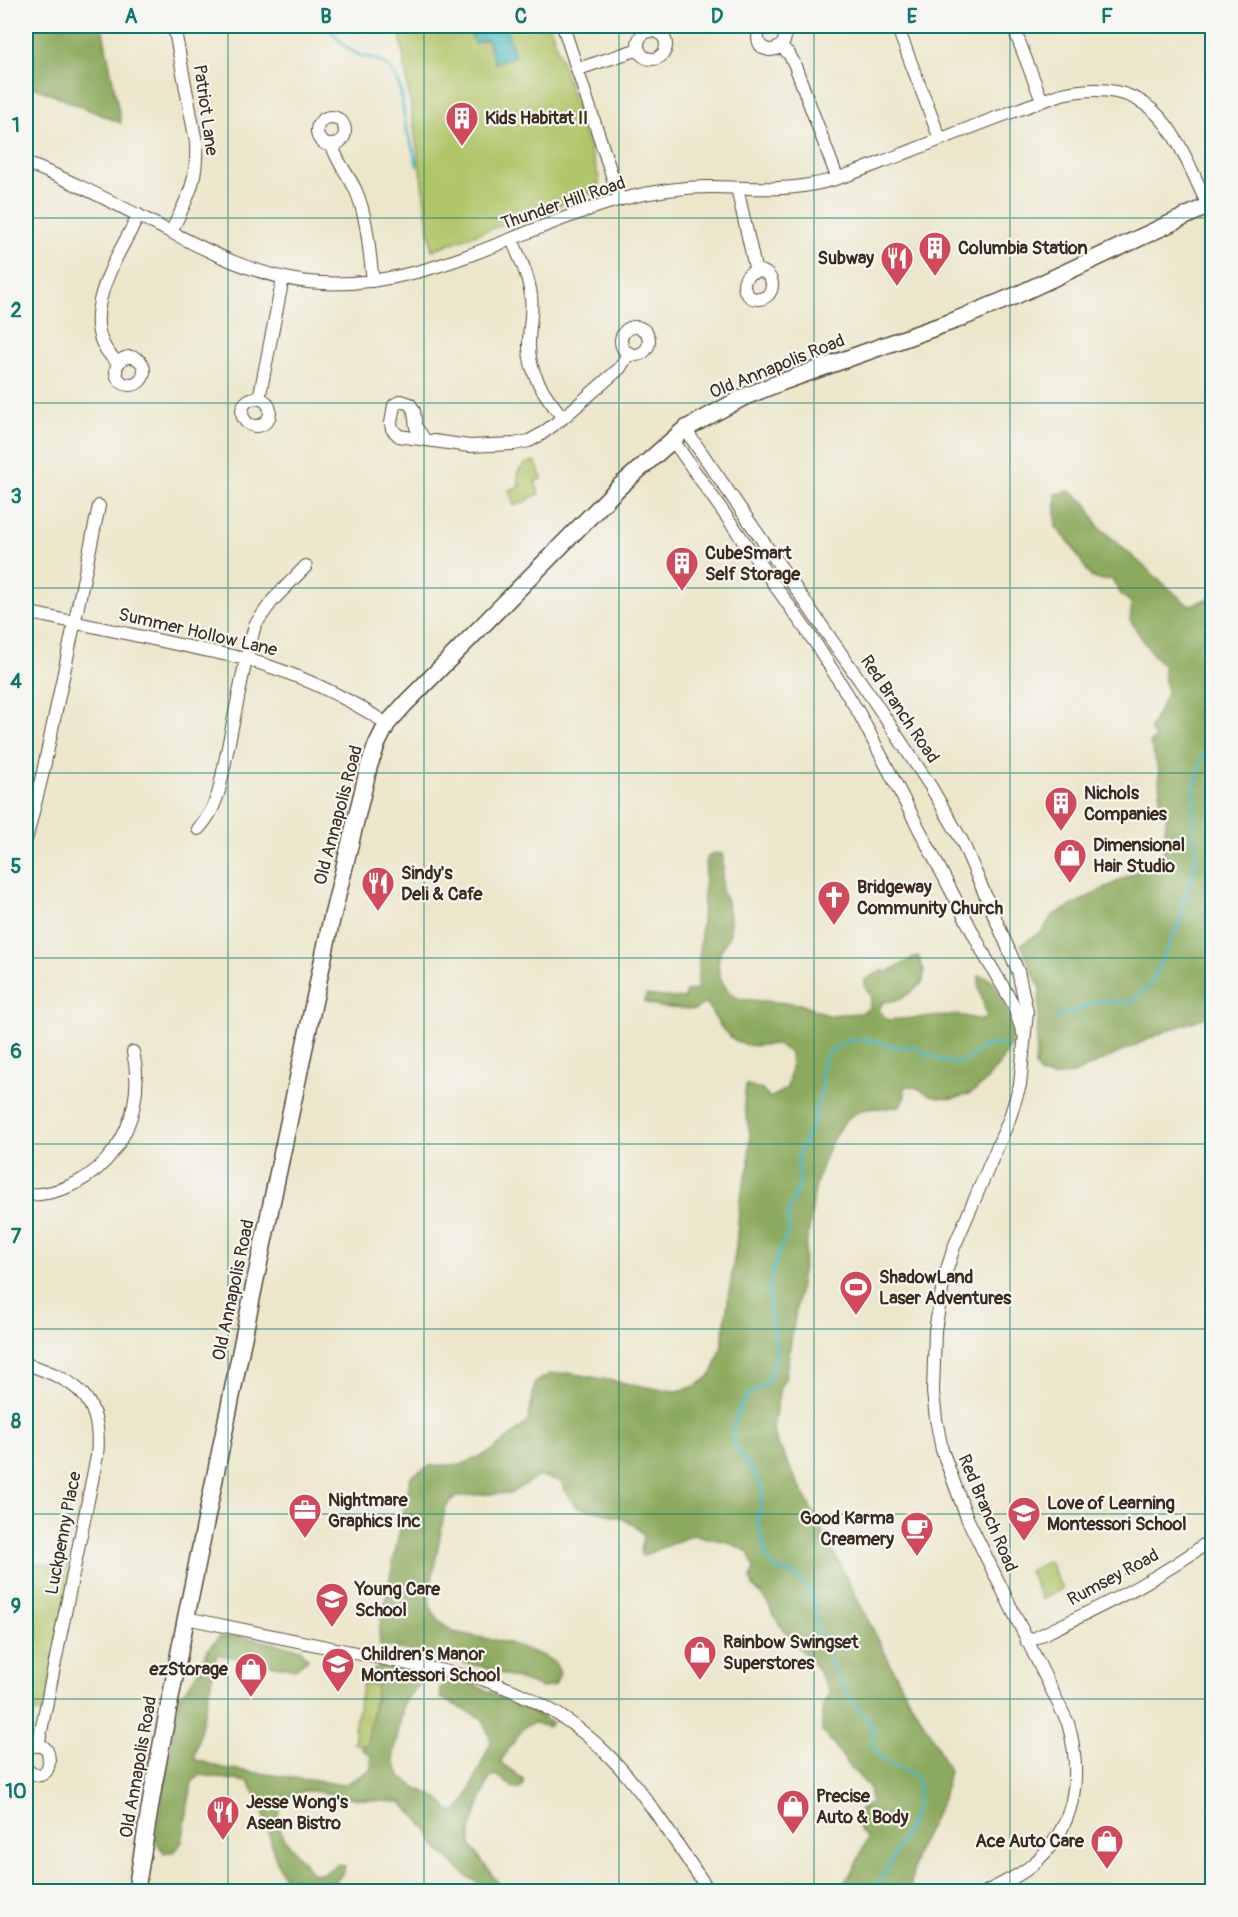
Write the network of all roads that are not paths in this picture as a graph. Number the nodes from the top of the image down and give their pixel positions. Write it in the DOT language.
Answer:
graph roads {
  1 [pos="174,26"];
  2 [pos="563,26"];
  3 [pos="764,26"];
  4 [pos="779,26"];
  5 [pos="897,26"];
  6 [pos="1013,26"];
  7 [pos="781,46"];
  8 [pos="639,49"];
  9 [pos="578,69"];
  10 [pos="1042,100"];
  11 [pos="940,139"];
  12 [pos="332,145"];
  13 [pos="26,163"];
  14 [pos="837,177"];
  15 [pos="737,188"];
  16 [pos="620,200"];
  17 [pos="1210,205"];
  18 [pos="139,215"];
  19 [pos="171,232"];
  20 [pos="512,239"];
  21 [pos="756,272"];
  22 [pos="283,278"];
  23 [pos="373,280"];
  24 [pos="629,353"];
  25 [pos="119,363"];
  26 [pos="259,399"];
  27 [pos="563,418"];
  28 [pos="678,434"];
  29 [pos="426,440"];
  30 [pos="99,506"];
  31 [pos="306,566"];
  32 [pos="26,612"];
  33 [pos="74,622"];
  34 [pos="246,659"];
  35 [pos="387,724"];
  36 [pos="198,829"];
  37 [pos="26,840"];
  38 [pos="1024,1037"];
  39 [pos="133,1053"];
  40 [pos="26,1195"];
  41 [pos="26,1364"];
  42 [pos="1212,1539"];
  43 [pos="186,1618"];
  44 [pos="1028,1642"];
  45 [pos="38,1746"];
  46 [pos="26,1751"];
  47 [pos="26,1768"];
  48 [pos="136,1892"];
  49 [pos="710,1892"];
  50 [pos="986,1892"];
  1 -- 19 [label="street, Patriot Lane"];
  2 -- 9 [label="street"];
  3 -- 7 [label="street"];
  4 -- 7 [label="street"];
  5 -- 11 [label="street"];
  6 -- 10 [label="street"];
  7 -- 14 [label="street"];
  8 -- 9 [label="street"];
  9 -- 16 [label="street"];
  10 -- 11 [label="street, Thunder Hill Road"];
  10 -- 17 [label="street, Thunder Hill Road"];
  11 -- 14 [label="street, Thunder Hill Road"];
  12 -- 23 [label="street"];
  13 -- 18 [label="street, Thunder Hill Road"];
  14 -- 15 [label="street, Thunder Hill Road"];
  15 -- 16 [label="street, Thunder Hill Road"];
  15 -- 21 [label="street"];
  16 -- 20 [label="street, Thunder Hill Road"];
  17 -- 28 [label="main road, Old Annapolis Road"];
  18 -- 19 [label="street, Thunder Hill Road"];
  18 -- 25 [label="street"];
  19 -- 22 [label="street, Thunder Hill Road"];
  20 -- 23 [label="street, Thunder Hill Road"];
  20 -- 27 [label="street"];
  22 -- 23 [label="street, Thunder Hill Road"];
  22 -- 26 [label="street"];
  24 -- 27 [label="street"];
  27 -- 29 [label="street"];
  28 -- 35 [label="main road, Old Annapolis Road"];
  28 -- 38 [label="street, Red Branch Road"];
  28 -- 38 [label="street, Red Branch Road"];
  30 -- 33 [label="street"];
  31 -- 34 [label="street"];
  32 -- 33 [label="street, Summer Hollow Lane"];
  33 -- 34 [label="street, Summer Hollow Lane"];
  33 -- 37 [label="street"];
  34 -- 35 [label="street, Summer Hollow Lane"];
  34 -- 36 [label="street"];
  35 -- 43 [label="main road, Old Annapolis Road"];
  38 -- 44 [label="street, Red Branch Road"];
  39 -- 40 [label="street"];
  41 -- 45 [label="street, Luckpenny Place"];
  42 -- 44 [label="street, Rumsey Road"];
  43 -- 48 [label="main road, Old Annapolis Road"];
  43 -- 49 [label="street"];
  44 -- 50 [label="street, Red Branch Road"];
  45 -- 46 [label="street"];
  45 -- 47 [label="street"];
}
